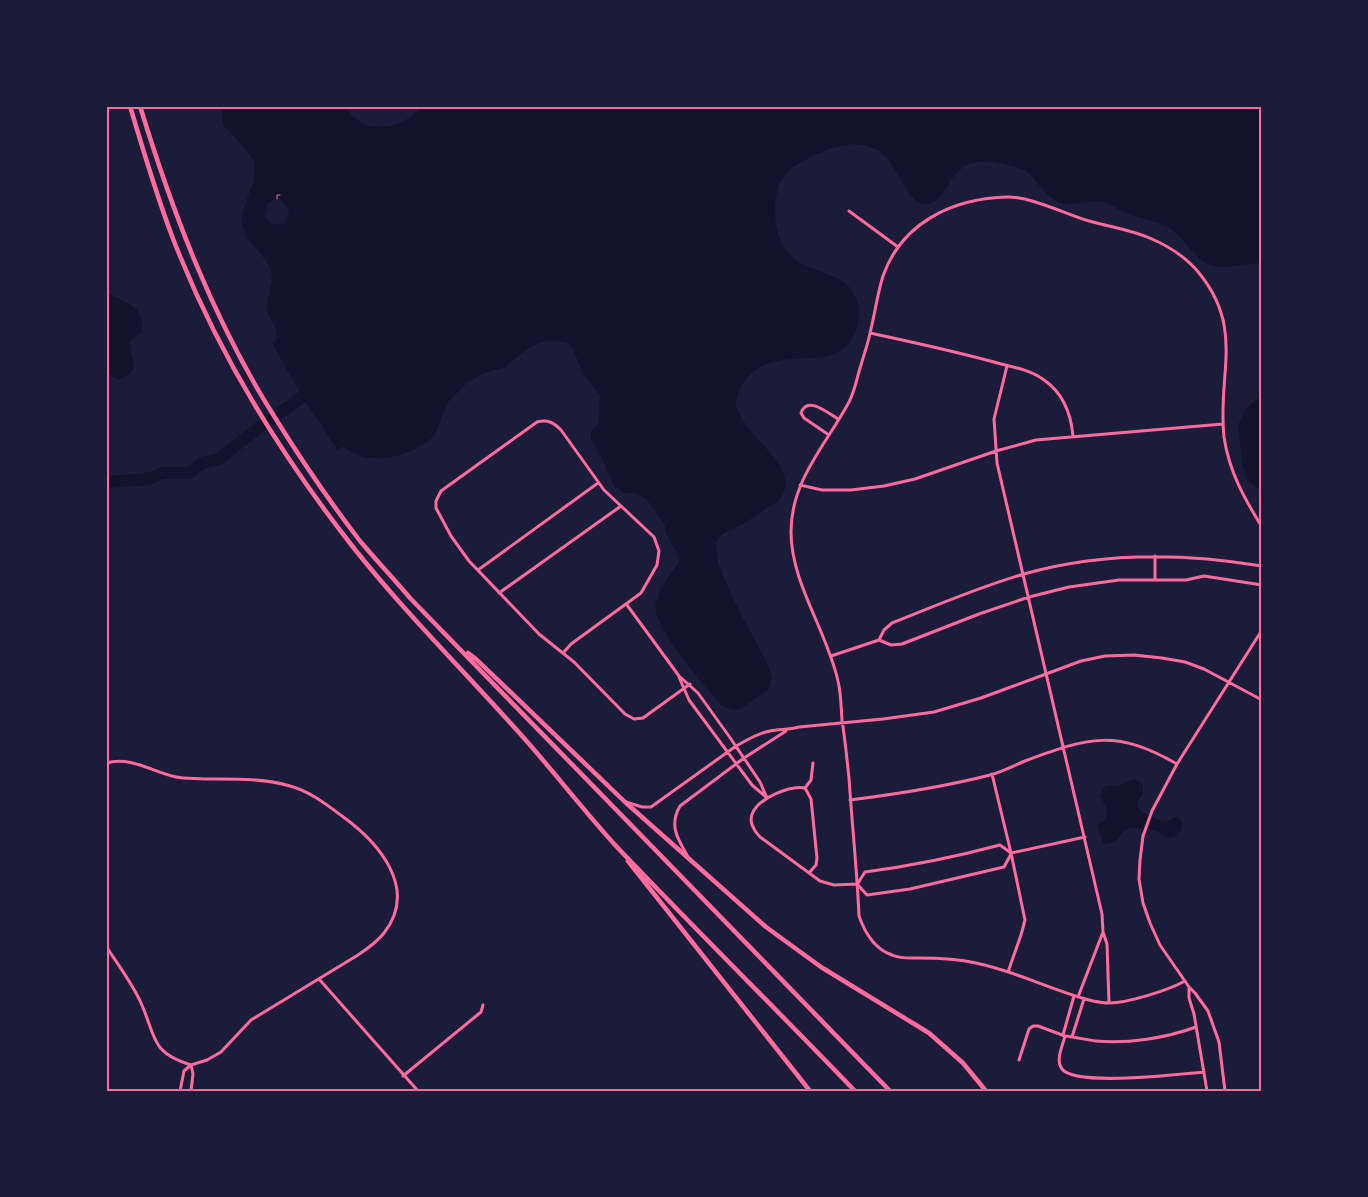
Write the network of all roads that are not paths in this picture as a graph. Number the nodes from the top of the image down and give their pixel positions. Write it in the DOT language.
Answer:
graph roads {
  1 [pos="130,106"];
  2 [pos="140,106"];
  3 [pos="849,211"];
  4 [pos="898,247"];
  5 [pos="870,333"];
  6 [pos="1007,366"];
  7 [pos="838,419"];
  8 [pos="1223,424"];
  9 [pos="829,435"];
  10 [pos="1073,436"];
  11 [pos="996,450"];
  12 [pos="598,483"];
  13 [pos="800,485"];
  14 [pos="621,506"];
  15 [pos="1262,526"];
  16 [pos="1155,556"];
  17 [pos="1262,566"];
  18 [pos="478,570"];
  19 [pos="1024,574"];
  20 [pos="1155,579"];
  21 [pos="1262,584"];
  22 [pos="500,593"];
  23 [pos="1029,597"];
  24 [pos="627,605"];
  25 [pos="1262,630"];
  26 [pos="879,640"];
  27 [pos="459,647"];
  28 [pos="563,652"];
  29 [pos="831,656"];
  30 [pos="1046,673"];
  31 [pos="679,676"];
  32 [pos="1229,682"];
  33 [pos="690,684"];
  34 [pos="683,689"];
  35 [pos="1262,700"];
  36 [pos="843,723"];
  37 [pos="787,730"];
  38 [pos="736,746"];
  39 [pos="1064,748"];
  40 [pos="727,752"];
  41 [pos="744,758"];
  42 [pos="106,763"];
  43 [pos="813,763"];
  44 [pos="736,764"];
  45 [pos="1177,764"];
  46 [pos="992,774"];
  47 [pos="805,788"];
  48 [pos="767,798"];
  49 [pos="850,800"];
  50 [pos="625,802"];
  51 [pos="1085,837"];
  52 [pos="615,844"];
  53 [pos="1011,853"];
  54 [pos="687,855"];
  55 [pos="809,873"];
  56 [pos="857,884"];
  57 [pos="1103,932"];
  58 [pos="106,946"];
  59 [pos="1008,972"];
  60 [pos="319,979"];
  61 [pos="1185,981"];
  62 [pos="1189,987"];
  63 [pos="1076,997"];
  64 [pos="1084,999"];
  65 [pos="1109,1003"];
  66 [pos="483,1005"];
  67 [pos="1196,1027"];
  68 [pos="1064,1035"];
  69 [pos="1072,1037"];
  70 [pos="1019,1060"];
  71 [pos="191,1065"];
  72 [pos="1204,1072"];
  73 [pos="403,1076"];
  74 [pos="180,1091"];
  75 [pos="191,1091"];
  76 [pos="418,1091"];
  77 [pos="810,1091"];
  78 [pos="855,1091"];
  79 [pos="890,1091"];
  80 [pos="986,1091"];
  81 [pos="1207,1091"];
  82 [pos="1225,1091"];
  1 -- 52 [label="main road"];
  2 -- 27 [label="main road"];
  3 -- 4 [label="street"];
  4 -- 5 [label="street"];
  4 -- 8 [label="street"];
  5 -- 6 [label="street"];
  5 -- 7 [label="street"];
  6 -- 10 [label="street"];
  6 -- 11 [label="street"];
  7 -- 9 [label="street"];
  7 -- 9 [label="street"];
  8 -- 10 [label="street"];
  8 -- 15 [label="street"];
  9 -- 13 [label="street"];
  10 -- 11 [label="street"];
  11 -- 13 [label="street"];
  11 -- 19 [label="street"];
  12 -- 14 [label="street"];
  12 -- 18 [label="street"];
  12 -- 18 [label="street"];
  13 -- 29 [label="street"];
  14 -- 22 [label="street"];
  14 -- 24 [label="street"];
  16 -- 17 [label="street"];
  16 -- 19 [label="street"];
  16 -- 20 [label="street"];
  18 -- 22 [label="street"];
  19 -- 23 [label="street"];
  19 -- 26 [label="street"];
  20 -- 21 [label="street"];
  20 -- 23 [label="street"];
  22 -- 28 [label="street"];
  23 -- 26 [label="street"];
  23 -- 30 [label="street"];
  24 -- 28 [label="street"];
  24 -- 31 [label="street"];
  25 -- 32 [label="street"];
  26 -- 29 [label="street"];
  27 -- 50 [label="main road"];
  27 -- 79 [label="main road"];
  28 -- 34 [label="street"];
  29 -- 36 [label="street"];
  30 -- 32 [label="street"];
  30 -- 36 [label="street"];
  30 -- 39 [label="street"];
  31 -- 33 [label="street"];
  31 -- 34 [label="street"];
  32 -- 35 [label="street"];
  32 -- 45 [label="street"];
  33 -- 34 [label="street"];
  33 -- 38 [label="street"];
  34 -- 40 [label="street"];
  36 -- 37 [label="street"];
  36 -- 49 [label="street"];
  37 -- 38 [label="street"];
  37 -- 41 [label="street"];
  38 -- 40 [label="street"];
  38 -- 41 [label="street"];
  39 -- 45 [label="street"];
  39 -- 46 [label="street"];
  39 -- 51 [label="street"];
  40 -- 44 [label="street"];
  40 -- 50 [label="street"];
  41 -- 44 [label="street"];
  41 -- 48 [label="street"];
  42 -- 60 [label="street"];
  43 -- 47 [label="street"];
  44 -- 48 [label="street"];
  44 -- 54 [label="street"];
  45 -- 61 [label="street"];
  46 -- 49 [label="street"];
  46 -- 53 [label="street"];
  47 -- 48 [label="street"];
  47 -- 55 [label="street"];
  48 -- 55 [label="street"];
  49 -- 56 [label="street"];
  50 -- 54 [label="main road"];
  51 -- 53 [label="street"];
  51 -- 57 [label="street"];
  52 -- 77 [label="main road"];
  52 -- 78 [label="main road"];
  53 -- 56 [label="street"];
  53 -- 56 [label="street"];
  53 -- 59 [label="street"];
  54 -- 80 [label="main road"];
  55 -- 56 [label="street"];
  56 -- 59 [label="street"];
  57 -- 63 [label="street"];
  57 -- 65 [label="street"];
  58 -- 71 [label="street"];
  59 -- 63 [label="street"];
  60 -- 71 [label="street"];
  60 -- 73 [label="street"];
  61 -- 62 [label="street"];
  61 -- 65 [label="street"];
  62 -- 67 [label="street"];
  62 -- 82 [label="street"];
  63 -- 64 [label="street"];
  63 -- 68 [label="street"];
  64 -- 65 [label="street"];
  64 -- 69 [label="street"];
  66 -- 73 [label="street"];
  67 -- 69 [label="street"];
  67 -- 72 [label="street"];
  68 -- 69 [label="street"];
  68 -- 70 [label="street"];
  68 -- 72 [label="street"];
  71 -- 74 [label="street"];
  71 -- 75 [label="street"];
  72 -- 81 [label="street"];
  73 -- 76 [label="street"];
}
